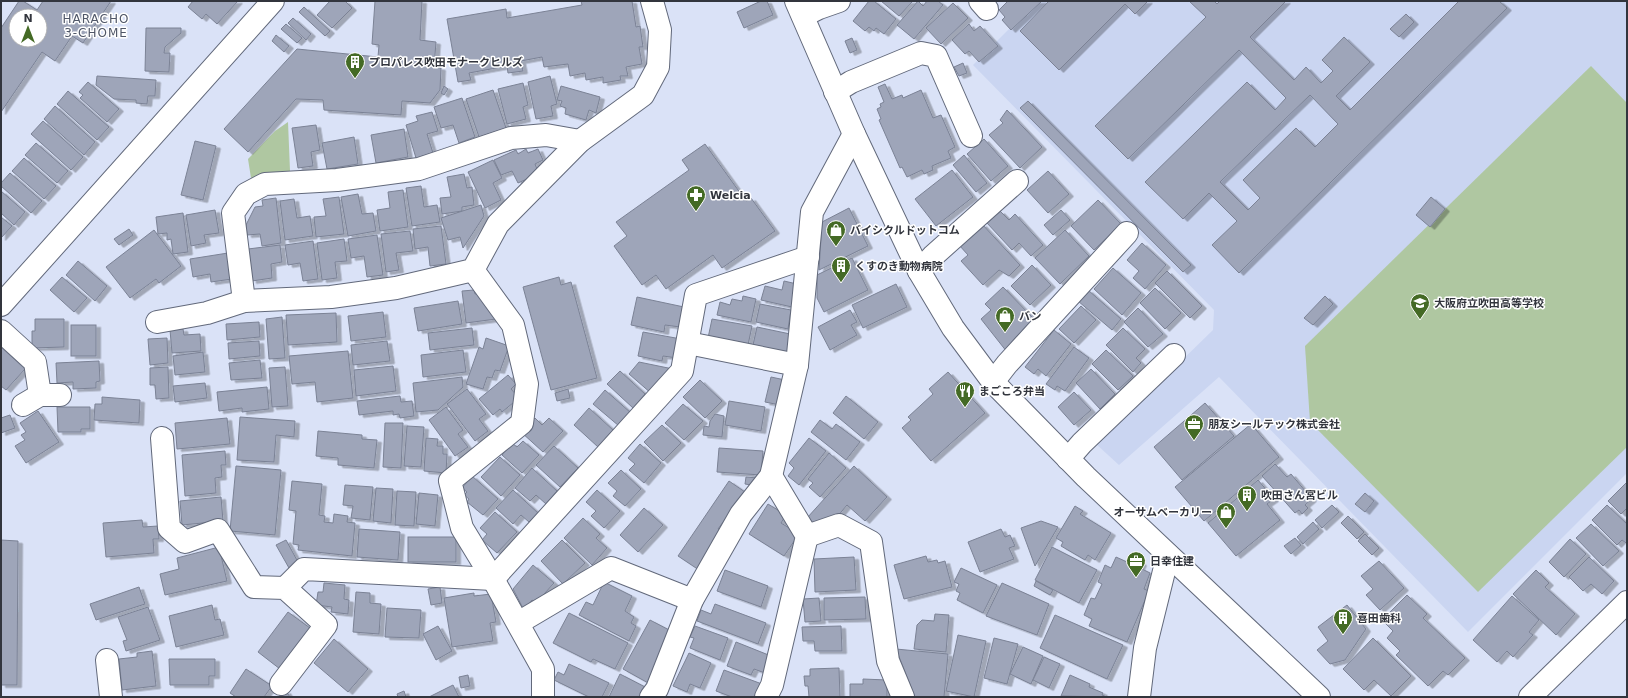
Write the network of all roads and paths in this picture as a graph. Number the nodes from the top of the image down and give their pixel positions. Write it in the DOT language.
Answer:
graph roads {
  1 [pos="273,1"];
  2 [pos="652,1"];
  3 [pos="839,1"];
  4 [pos="799,9"];
  5 [pos="835,92"];
  6 [pos="854,134"];
  7 [pos="971,136"];
  8 [pos="580,141"];
  9 [pos="1017,181"];
  10 [pos="1127,233"];
  11 [pos="808,257"];
  12 [pos="473,270"];
  13 [pos="919,271"];
  14 [pos="244,302"];
  15 [pos="1,305"];
  16 [pos="157,322"];
  17 [pos="1,331"];
  18 [pos="688,343"];
  19 [pos="1174,355"];
  20 [pos="797,365"];
  21 [pos="993,382"];
  22 [pos="41,398"];
  23 [pos="162,438"];
  24 [pos="1068,459"];
  25 [pos="770,476"];
  26 [pos="807,536"];
  27 [pos="1168,555"];
  28 [pos="493,579"];
  29 [pos="284,588"];
  30 [pos="692,600"];
  31 [pos="1627,602"];
  32 [pos="518,623"];
  33 [pos="107,660"];
  34 [pos="281,684"];
  35 [pos="1310,694"];
  36 [pos="111,697"];
  37 [pos="543,697"];
  38 [pos="651,697"];
  39 [pos="766,697"];
  40 [pos="903,697"];
  41 [pos="1140,697"];
  42 [pos="1530,697"];
  1 -- 15 [label="street"];
  2 -- 8 [label="street"];
  3 -- 4 [label="street"];
  4 -- 5 [label="street"];
  5 -- 6 [label="street"];
  5 -- 7 [label="street"];
  6 -- 11 [label="street"];
  6 -- 13 [label="street"];
  8 -- 12 [label="street"];
  8 -- 14 [label="street"];
  9 -- 13 [label="street"];
  10 -- 21 [label="street"];
  11 -- 18 [label="street"];
  11 -- 20 [label="street"];
  12 -- 14 [label="street"];
  12 -- 28 [label="street"];
  13 -- 21 [label="street"];
  14 -- 16 [label="street"];
  17 -- 22 [label="street"];
  18 -- 20 [label="street"];
  18 -- 28 [label="street"];
  19 -- 24 [label="street"];
  20 -- 25 [label="street"];
  21 -- 24 [label="street"];
  23 -- 29 [label="street"];
  24 -- 27 [label="street"];
  25 -- 26 [label="street"];
  25 -- 30 [label="street"];
  26 -- 39 [label="street"];
  26 -- 40 [label="street"];
  27 -- 35 [label="street"];
  27 -- 41 [label="street"];
  28 -- 29 [label="street"];
  28 -- 32 [label="street"];
  29 -- 34 [label="street"];
  30 -- 32 [label="street"];
  30 -- 38 [label="street"];
  31 -- 42 [label="street"];
  32 -- 37 [label="street"];
  33 -- 36 [label="street"];
}
